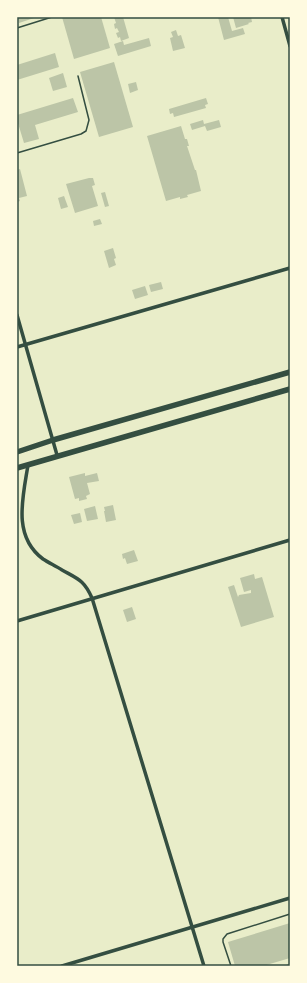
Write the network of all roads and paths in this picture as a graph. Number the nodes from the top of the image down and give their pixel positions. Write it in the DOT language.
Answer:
graph roads {
  1 [pos="52,17"];
  2 [pos="282,17"];
  3 [pos="17,28"];
  4 [pos="290,46"];
  5 [pos="78,76"];
  6 [pos="17,153"];
  7 [pos="290,268"];
  8 [pos="17,315"];
  9 [pos="26,344"];
  10 [pos="17,347"];
  11 [pos="290,372"];
  12 [pos="290,389"];
  13 [pos="53,440"];
  14 [pos="17,452"];
  15 [pos="57,455"];
  16 [pos="28,464"];
  17 [pos="17,468"];
  18 [pos="290,540"];
  19 [pos="92,598"];
  20 [pos="17,621"];
  21 [pos="290,898"];
  22 [pos="290,914"];
  23 [pos="192,928"];
  24 [pos="290,964"];
  25 [pos="62,966"];
  26 [pos="204,966"];
  27 [pos="231,966"];
  28 [pos="285,966"];
  1 -- 3 [label="lane"];
  2 -- 4 [label="street"];
  5 -- 6 [label="lane"];
  7 -- 9 [label="street"];
  8 -- 9 [label="street"];
  9 -- 10 [label="street"];
  9 -- 13 [label="street"];
  11 -- 13 [label="main road"];
  12 -- 15 [label="main road"];
  13 -- 14 [label="main road"];
  13 -- 15 [label="street"];
  15 -- 16 [label="main road"];
  16 -- 17 [label="main road"];
  16 -- 19 [label="street"];
  18 -- 19 [label="street"];
  19 -- 20 [label="street"];
  19 -- 23 [label="street"];
  21 -- 23 [label="street"];
  22 -- 27 [label="lane"];
  23 -- 25 [label="street"];
  23 -- 26 [label="street"];
  24 -- 28 [label="lane"];
}
